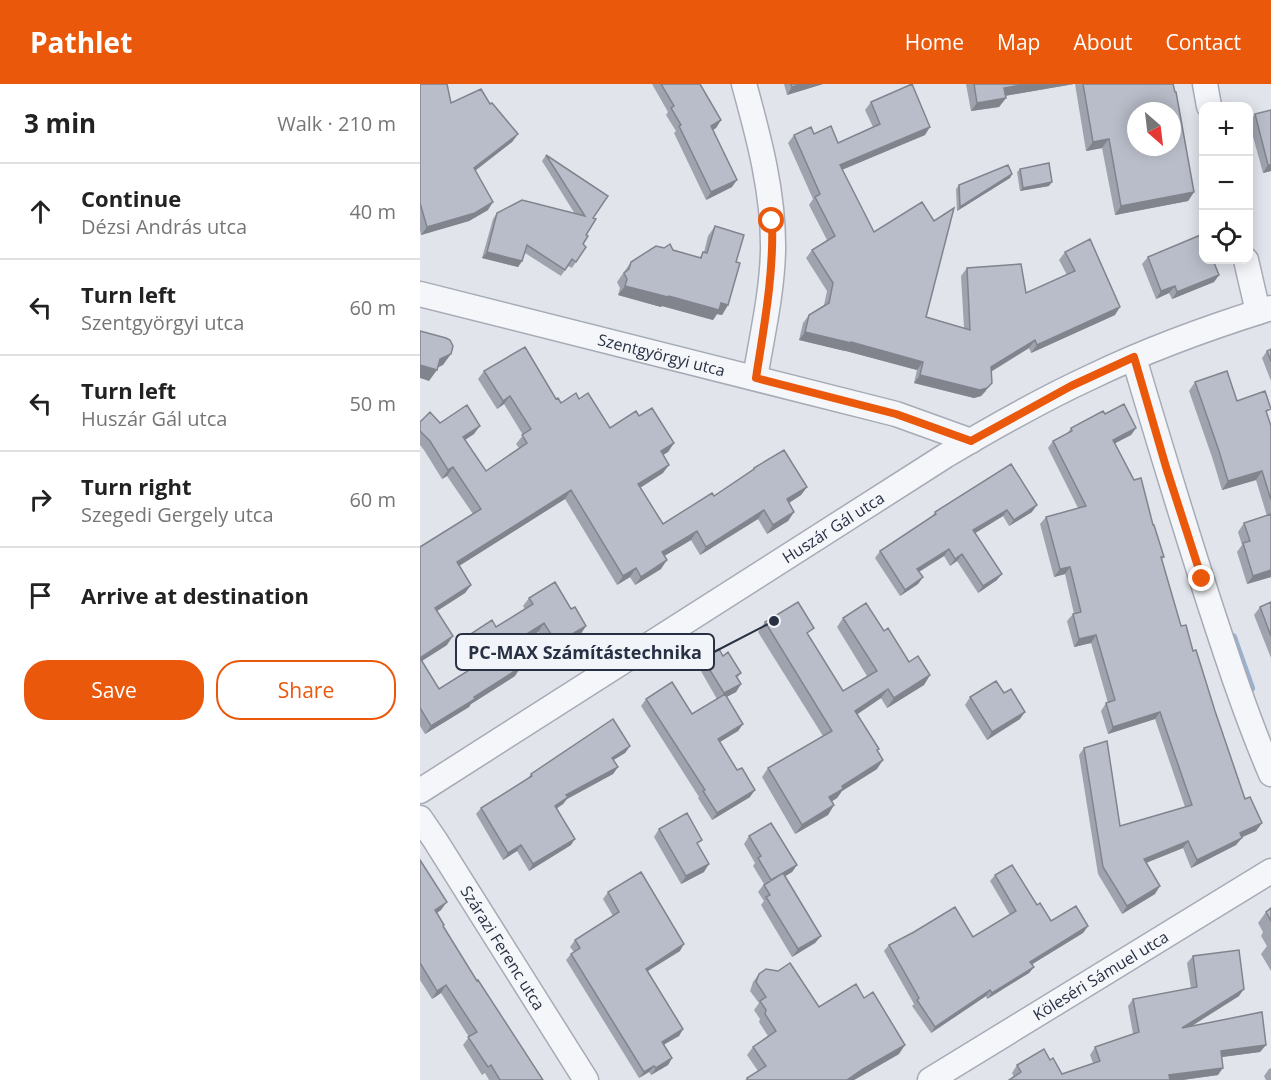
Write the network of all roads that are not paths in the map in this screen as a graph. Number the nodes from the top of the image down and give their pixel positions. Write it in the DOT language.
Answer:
graph roads {
  1 [pos="744,84"];
  2 [pos="1205,84"];
  3 [pos="1208,102"];
  4 [pos="1248,264"];
  5 [pos="420,294"];
  6 [pos="1265,310"];
  7 [pos="1134,357"];
  8 [pos="756,378"];
  9 [pos="971,441"];
  10 [pos="1271,774"];
  11 [pos="420,791"];
  12 [pos="420,818"];
  13 [pos="1271,871"];
  14 [pos="586,1080"];
  15 [pos="930,1080"];
  1 -- 8 [label="street"];
  2 -- 3 [label="street"];
  4 -- 6 [label="street"];
  5 -- 8 [label="street, Szentgyörgyi utca"];
  6 -- 7 [label="street, Huszár Gál utca"];
  7 -- 9 [label="street, Huszár Gál utca"];
  7 -- 10 [label="street"];
  8 -- 9 [label="street, Szentgyörgyi utca"];
  9 -- 11 [label="street, Huszár Gál utca"];
  12 -- 14 [label="street, Szárazi Ferenc utca"];
  13 -- 15 [label="street, Köleséri Sámuel utca"];
}
